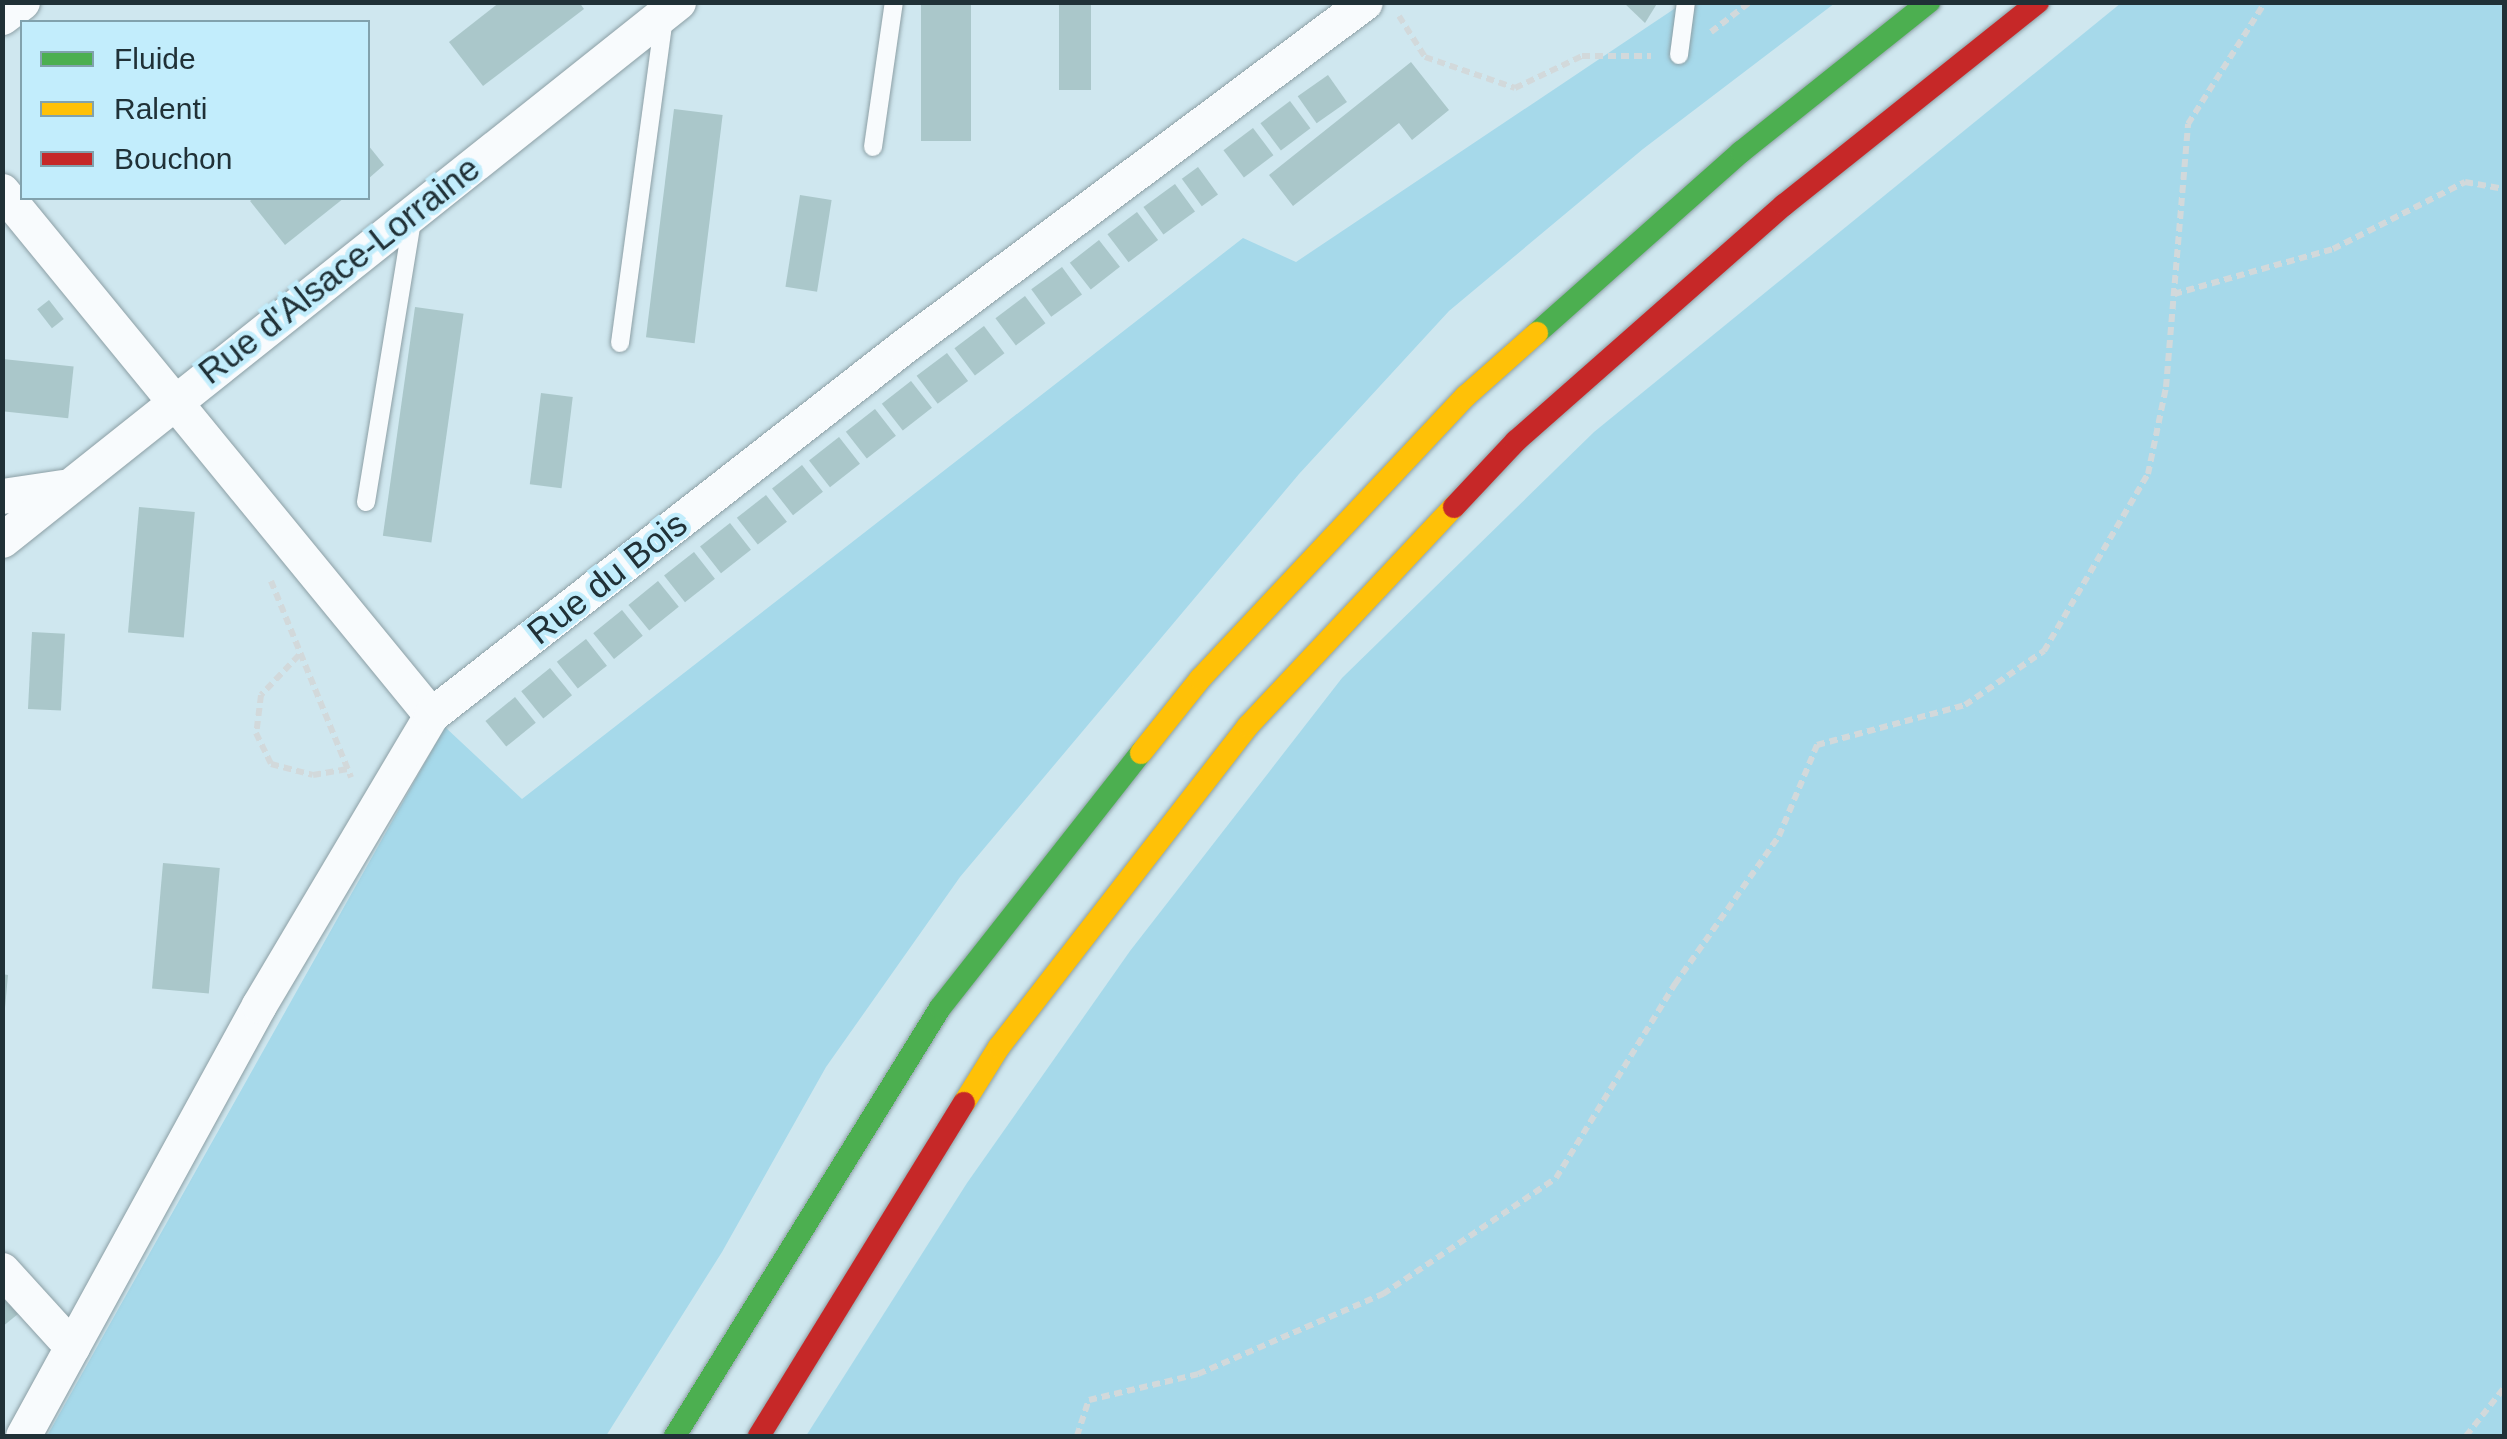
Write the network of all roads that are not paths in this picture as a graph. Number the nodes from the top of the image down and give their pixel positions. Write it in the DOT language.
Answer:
graph roads {
  1 [pos="22,2"];
  2 [pos="894,2"];
  3 [pos="1365,2"];
  4 [pos="1686,2"];
  5 [pos="1929,2"];
  6 [pos="2038,2"];
  7 [pos="672,7"];
  8 [pos="2,18"];
  9 [pos="1679,56"];
  10 [pos="873,148"];
  11 [pos="2,192"];
  12 [pos="414,210"];
  13 [pos="620,342"];
  14 [pos="174,400"];
  15 [pos="63,487"];
  16 [pos="2,496"];
  17 [pos="366,502"];
  18 [pos="2,540"];
  19 [pos="432,714"];
  20 [pos="2,1270"];
  21 [pos="72,1347"];
  22 [pos="23,1436"];
  23 [pos="675,1436"];
  24 [pos="759,1436"];
  1 -- 8 [label="street"];
  2 -- 10 [label="lane"];
  3 -- 19 [label="street, Rue du Bois"];
  4 -- 9 [label="lane"];
  5 -- 23 [label="highway"];
  6 -- 24 [label="highway"];
  7 -- 12 [label="street, Rue d'Alsace-Lorraine"];
  7 -- 13 [label="lane"];
  11 -- 14 [label="street"];
  12 -- 14 [label="street, Rue d'Alsace-Lorraine"];
  12 -- 17 [label="lane"];
  14 -- 15 [label="street, Rue d'Alsace-Lorraine"];
  14 -- 19 [label="street"];
  15 -- 16 [label="street"];
  15 -- 18 [label="street, Rue d'Alsace-Lorraine"];
  19 -- 21 [label="street, Rue du Bois"];
  20 -- 21 [label="street"];
  21 -- 22 [label="street, Rue du Bois"];
}
